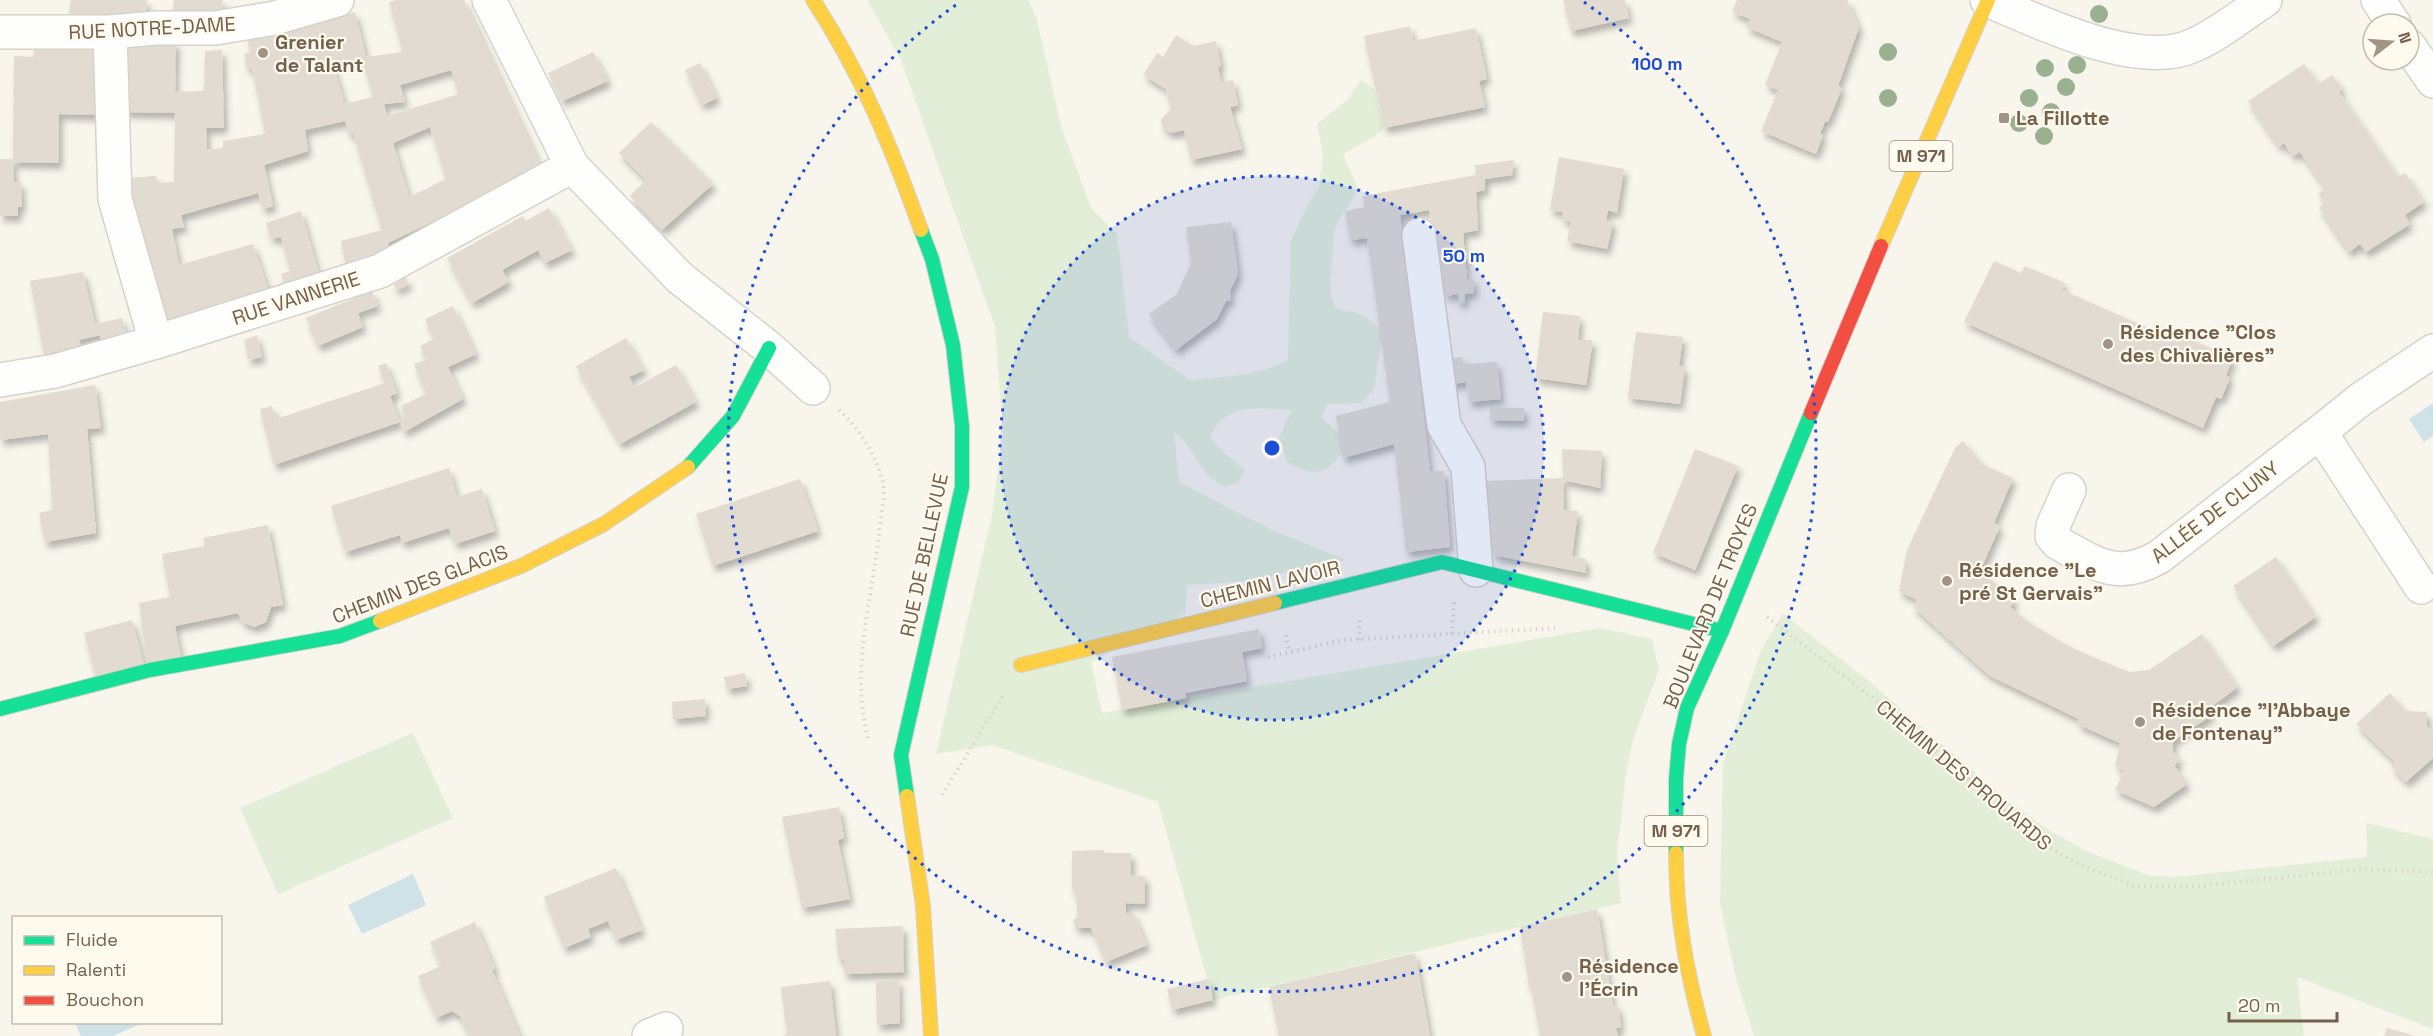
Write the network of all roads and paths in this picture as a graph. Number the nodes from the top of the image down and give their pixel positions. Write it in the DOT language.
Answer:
graph roads {
  1 [pos="337,0"];
  2 [pos="489,0"];
  3 [pos="813,0"];
  4 [pos="1988,0"];
  5 [pos="2265,0"];
  6 [pos="159,14"];
  7 [pos="0,32"];
  8 [pos="110,32"];
  9 [pos="2421,64"];
  10 [pos="2433,81"];
  11 [pos="572,166"];
  12 [pos="1419,235"];
  13 [pos="156,342"];
  14 [pos="769,348"];
  15 [pos="2433,351"];
  16 [pos="0,381"];
  17 [pos="813,388"];
  18 [pos="2320,432"];
  19 [pos="2069,490"];
  20 [pos="1476,570"];
  21 [pos="2421,587"];
  22 [pos="1766,616"];
  23 [pos="1561,628"];
  24 [pos="1722,631"];
  25 [pos="1268,657"];
  26 [pos="1022,665"];
  27 [pos="0,709"];
  28 [pos="869,741"];
  29 [pos="910,828"];
  30 [pos="2433,872"];
  31 [pos="931,1036"];
  32 [pos="1704,1036"];
  1 -- 6 [label="street, RUE NOTRE-DAME"];
  2 -- 11 [label="street"];
  3 -- 29 [label="street, RUE DE BELLEVUE"];
  4 -- 5 [label="street"];
  4 -- 24 [label="street, BOULEVARD DE TROYES / M 971"];
  6 -- 8 [label="street, RUE NOTRE-DAME"];
  7 -- 8 [label="street, RUE NOTRE-DAME"];
  8 -- 13 [label="street"];
  9 -- 10 [label="street"];
  11 -- 13 [label="street, RUE VANNERIE"];
  11 -- 14 [label="street"];
  12 -- 20 [label="street"];
  13 -- 16 [label="street, RUE VANNERIE"];
  14 -- 17 [label="street"];
  14 -- 27 [label="street, CHEMIN DES GLACIS"];
  15 -- 18 [label="street, ALLÉE DE CLUNY"];
  17 -- 28 [label="path"];
  18 -- 19 [label="street, ALLÉE DE CLUNY"];
  18 -- 21 [label="street"];
  20 -- 24 [label="street, CHEMIN LAVOIR"];
  20 -- 26 [label="street, CHEMIN LAVOIR"];
  22 -- 30 [label="path, CHEMIN DES PROUARDS"];
  23 -- 25 [label="path"];
  24 -- 32 [label="street, BOULEVARD DE TROYES / M 971"];
  26 -- 29 [label="path"];
  29 -- 31 [label="street, RUE DE BELLEVUE"];
}
